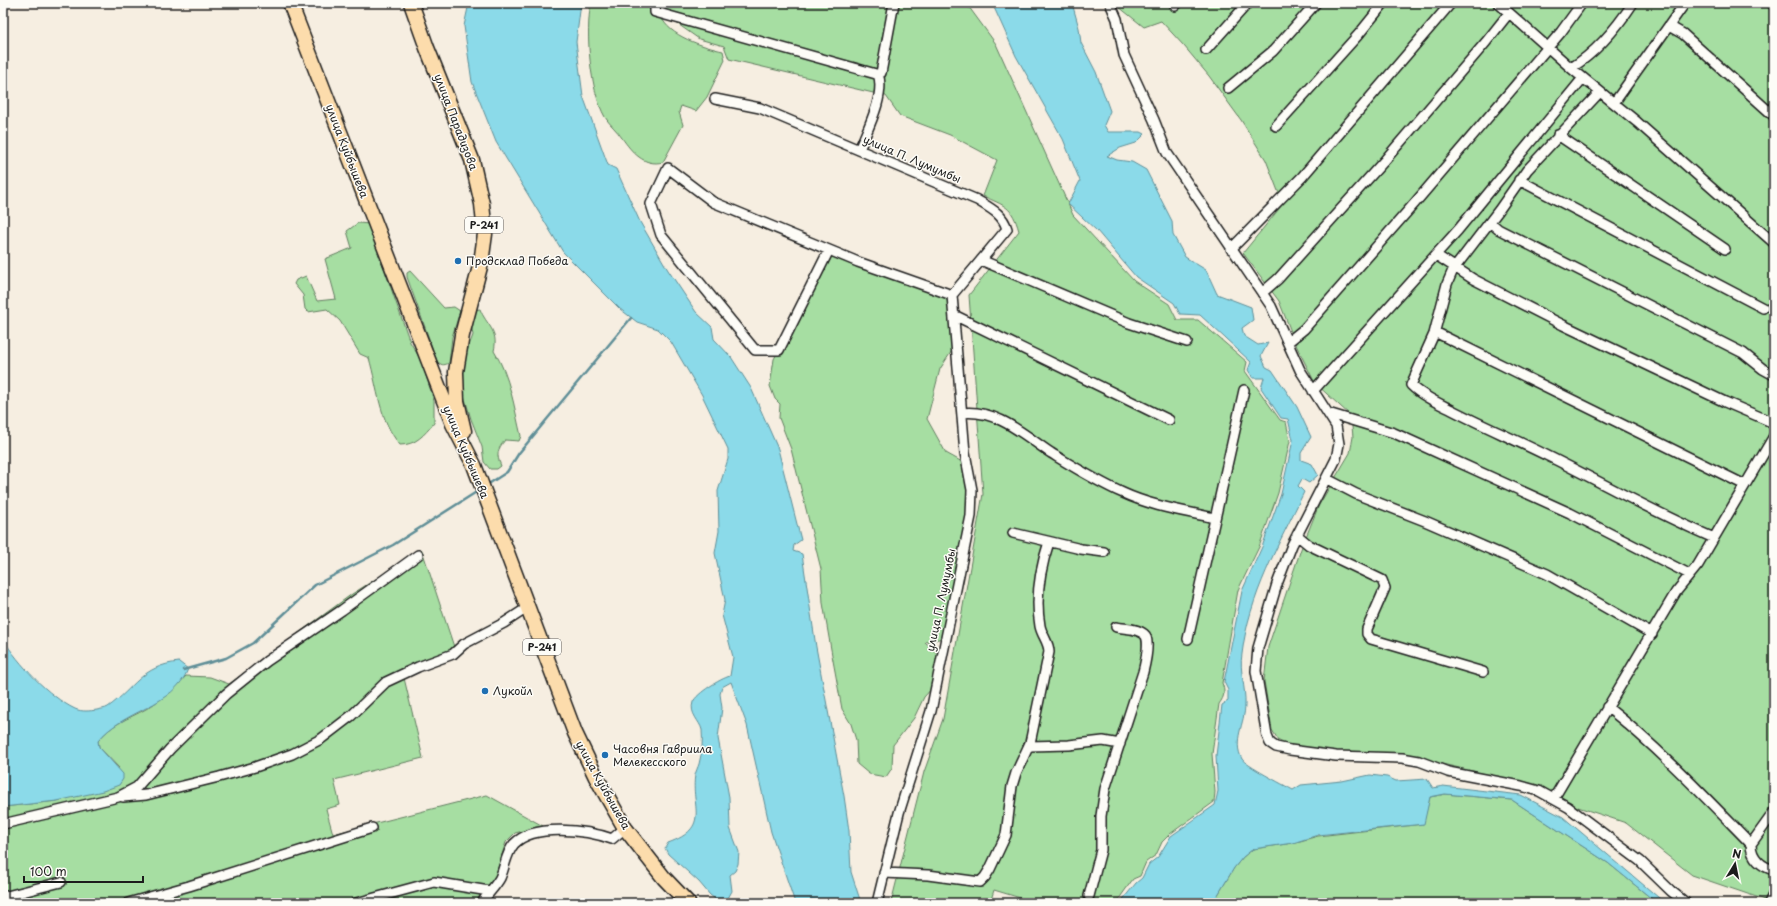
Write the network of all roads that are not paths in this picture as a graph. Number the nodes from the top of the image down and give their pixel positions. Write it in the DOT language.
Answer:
graph roads {
  1 [pos="290,3"];
  2 [pos="411,3"];
  3 [pos="655,3"];
  4 [pos="894,3"];
  5 [pos="1248,3"];
  6 [pos="1316,3"];
  7 [pos="1384,3"];
  8 [pos="1451,3"];
  9 [pos="1498,3"];
  10 [pos="1582,3"];
  11 [pos="1633,3"];
  12 [pos="1685,3"];
  13 [pos="1772,3"];
  14 [pos="1112,4"];
  15 [pos="1774,5"];
  16 [pos="1509,13"];
  17 [pos="1669,26"];
  18 [pos="1547,47"];
  19 [pos="1206,50"];
  20 [pos="1570,68"];
  21 [pos="878,74"];
  22 [pos="1583,78"];
  23 [pos="1228,88"];
  24 [pos="1600,92"];
  25 [pos="715,99"];
  26 [pos="1614,103"];
  27 [pos="1774,116"];
  28 [pos="1276,126"];
  29 [pos="1558,135"];
  30 [pos="859,150"];
  31 [pos="1519,180"];
  32 [pos="1490,222"];
  33 [pos="1774,243"];
  34 [pos="1725,248"];
  35 [pos="1231,249"];
  36 [pos="829,250"];
  37 [pos="1436,255"];
  38 [pos="981,260"];
  39 [pos="1455,267"];
  40 [pos="1262,293"];
  41 [pos="952,295"];
  42 [pos="1763,308"];
  43 [pos="954,316"];
  44 [pos="1435,332"];
  45 [pos="1187,342"];
  46 [pos="1288,342"];
  47 [pos="1774,375"];
  48 [pos="1244,390"];
  49 [pos="1313,391"];
  50 [pos="962,413"];
  51 [pos="1328,413"];
  52 [pos="1169,420"];
  53 [pos="1774,423"];
  54 [pos="1774,436"];
  55 [pos="472,460"];
  56 [pos="1327,479"];
  57 [pos="1745,485"];
  58 [pos="1214,518"];
  59 [pos="1013,533"];
  60 [pos="1297,534"];
  61 [pos="1714,538"];
  62 [pos="1049,542"];
  63 [pos="1104,552"];
  64 [pos="418,555"];
  65 [pos="1689,574"];
  66 [pos="527,608"];
  67 [pos="1116,627"];
  68 [pos="1652,634"];
  69 [pos="1188,639"];
  70 [pos="1483,672"];
  71 [pos="1607,707"];
  72 [pos="1120,744"];
  73 [pos="1029,746"];
  74 [pos="118,797"];
  75 [pos="1554,798"];
  76 [pos="1774,812"];
  77 [pos="3,824"];
  78 [pos="372,828"];
  79 [pos="625,828"];
  80 [pos="1751,844"];
  81 [pos="1774,870"];
  82 [pos="884,873"];
  83 [pos="61,882"];
  84 [pos="489,891"];
  85 [pos="1774,894"];
  86 [pos="1089,896"];
  87 [pos="3,897"];
  88 [pos="128,903"];
  89 [pos="356,903"];
  90 [pos="482,903"];
  91 [pos="688,903"];
  92 [pos="877,903"];
  93 [pos="1686,903"];
  94 [pos="1769,903"];
  1 -- 55 [label="highway, улица Куйбышева"];
  2 -- 55 [label="highway, улица Парадизова / Р-241"];
  3 -- 21 [label="street"];
  4 -- 21 [label="street"];
  5 -- 19 [label="street"];
  6 -- 23 [label="street"];
  7 -- 28 [label="street"];
  8 -- 35 [label="street"];
  9 -- 16 [label="street"];
  10 -- 18 [label="street"];
  11 -- 20 [label="street"];
  12 -- 17 [label="street"];
  13 -- 15 [label="street"];
  14 -- 35 [label="street"];
  16 -- 18 [label="street"];
  16 -- 40 [label="street"];
  17 -- 26 [label="street"];
  17 -- 27 [label="street"];
  18 -- 20 [label="street"];
  18 -- 46 [label="street"];
  20 -- 22 [label="street"];
  21 -- 30 [label="street"];
  22 -- 24 [label="street"];
  22 -- 37 [label="street"];
  24 -- 26 [label="street"];
  24 -- 29 [label="street"];
  25 -- 30 [label="street, улица П. Лумумбы"];
  26 -- 33 [label="street"];
  29 -- 31 [label="street"];
  29 -- 34 [label="street"];
  30 -- 38 [label="street, улица П. Лумумбы"];
  31 -- 32 [label="street"];
  31 -- 42 [label="street"];
  32 -- 39 [label="street"];
  32 -- 47 [label="street"];
  35 -- 40 [label="street"];
  36 -- 36 [label="street"];
  36 -- 41 [label="street"];
  37 -- 39 [label="street"];
  37 -- 49 [label="street"];
  38 -- 41 [label="street, улица П. Лумумбы"];
  38 -- 45 [label="street"];
  39 -- 44 [label="street"];
  39 -- 53 [label="street"];
  40 -- 46 [label="street"];
  41 -- 43 [label="street, улица П. Лумумбы"];
  43 -- 50 [label="street, улица П. Лумумбы"];
  43 -- 52 [label="street"];
  44 -- 57 [label="street"];
  44 -- 61 [label="street"];
  46 -- 49 [label="street"];
  48 -- 58 [label="street"];
  49 -- 51 [label="street"];
  50 -- 58 [label="street"];
  50 -- 82 [label="street, улица П. Лумумбы"];
  51 -- 56 [label="street"];
  51 -- 65 [label="street"];
  54 -- 57 [label="street"];
  55 -- 66 [label="highway, улица Куйбышева / Р-241"];
  56 -- 60 [label="street"];
  56 -- 68 [label="street"];
  57 -- 61 [label="street"];
  58 -- 69 [label="street"];
  59 -- 62 [label="street"];
  60 -- 70 [label="street"];
  60 -- 75 [label="street"];
  61 -- 65 [label="street"];
  62 -- 63 [label="street"];
  62 -- 73 [label="street"];
  64 -- 74 [label="street"];
  65 -- 68 [label="street"];
  66 -- 74 [label="street"];
  66 -- 79 [label="highway, улица Куйбышева / Р-241"];
  67 -- 72 [label="street"];
  68 -- 71 [label="street"];
  71 -- 75 [label="street"];
  71 -- 80 [label="street"];
  72 -- 73 [label="street"];
  72 -- 86 [label="street"];
  73 -- 82 [label="street"];
  74 -- 77 [label="street"];
  75 -- 93 [label="street"];
  76 -- 80 [label="street"];
  78 -- 88 [label="street"];
  79 -- 84 [label="street"];
  79 -- 91 [label="highway, улица Куйбышева / Р-241"];
  80 -- 81 [label="street"];
  82 -- 92 [label="street, улица П. Лумумбы"];
  83 -- 87 [label="street"];
  84 -- 89 [label="street"];
  84 -- 90 [label="street"];
  85 -- 94 [label="street"];
}
